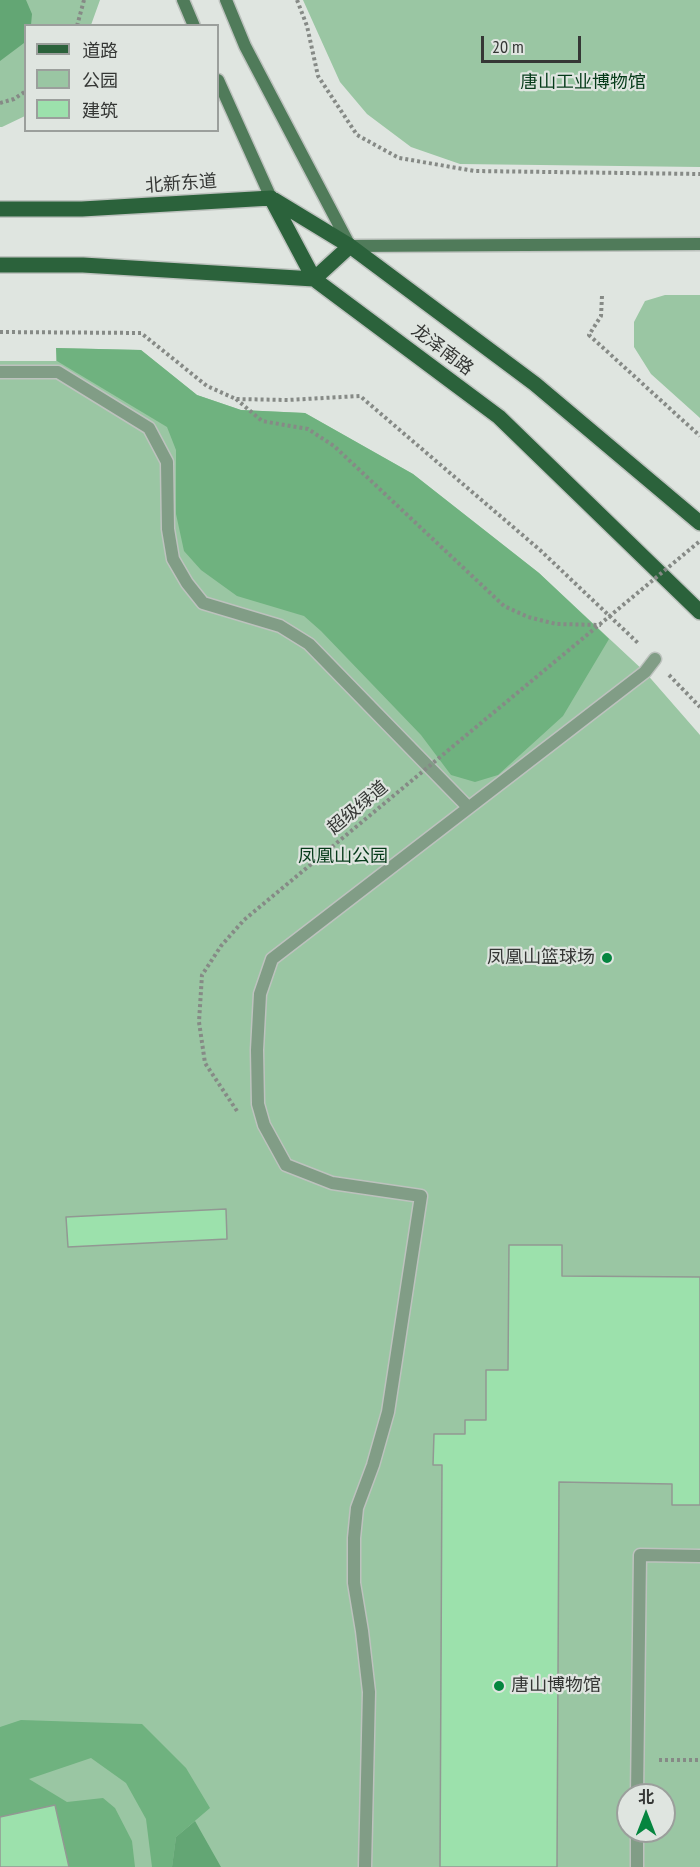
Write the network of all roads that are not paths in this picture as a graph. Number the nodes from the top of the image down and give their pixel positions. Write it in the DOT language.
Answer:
graph roads {
  1 [pos="183,0"];
  2 [pos="225,0"];
  3 [pos="193,24"];
  4 [pos="219,82"];
  5 [pos="271,198"];
  6 [pos="0,209"];
  7 [pos="700,244"];
  8 [pos="350,246"];
  9 [pos="0,265"];
  10 [pos="314,279"];
  11 [pos="0,372"];
  12 [pos="700,523"];
  13 [pos="700,612"];
  14 [pos="655,659"];
  15 [pos="468,807"];
  16 [pos="700,1556"];
  17 [pos="637,1783"];
  18 [pos="637,1843"];
  19 [pos="365,1867"];
  20 [pos="637,1867"];
  1 -- 3 [label="main road"];
  2 -- 8 [label="main road, 龙泽南路"];
  4 -- 5 [label="main road, 龙泽南路"];
  5 -- 6 [label="main road, 北新东道"];
  5 -- 8 [label="main road"];
  5 -- 10 [label="main road, 龙泽南路"];
  7 -- 8 [label="main road"];
  8 -- 10 [label="main road"];
  8 -- 12 [label="main road, 龙泽南路"];
  9 -- 10 [label="main road"];
  10 -- 13 [label="main road, 龙泽南路"];
  11 -- 15 [label="street"];
  14 -- 15 [label="street"];
  15 -- 19 [label="street"];
  16 -- 17 [label="street"];
  18 -- 20 [label="street"];
}
